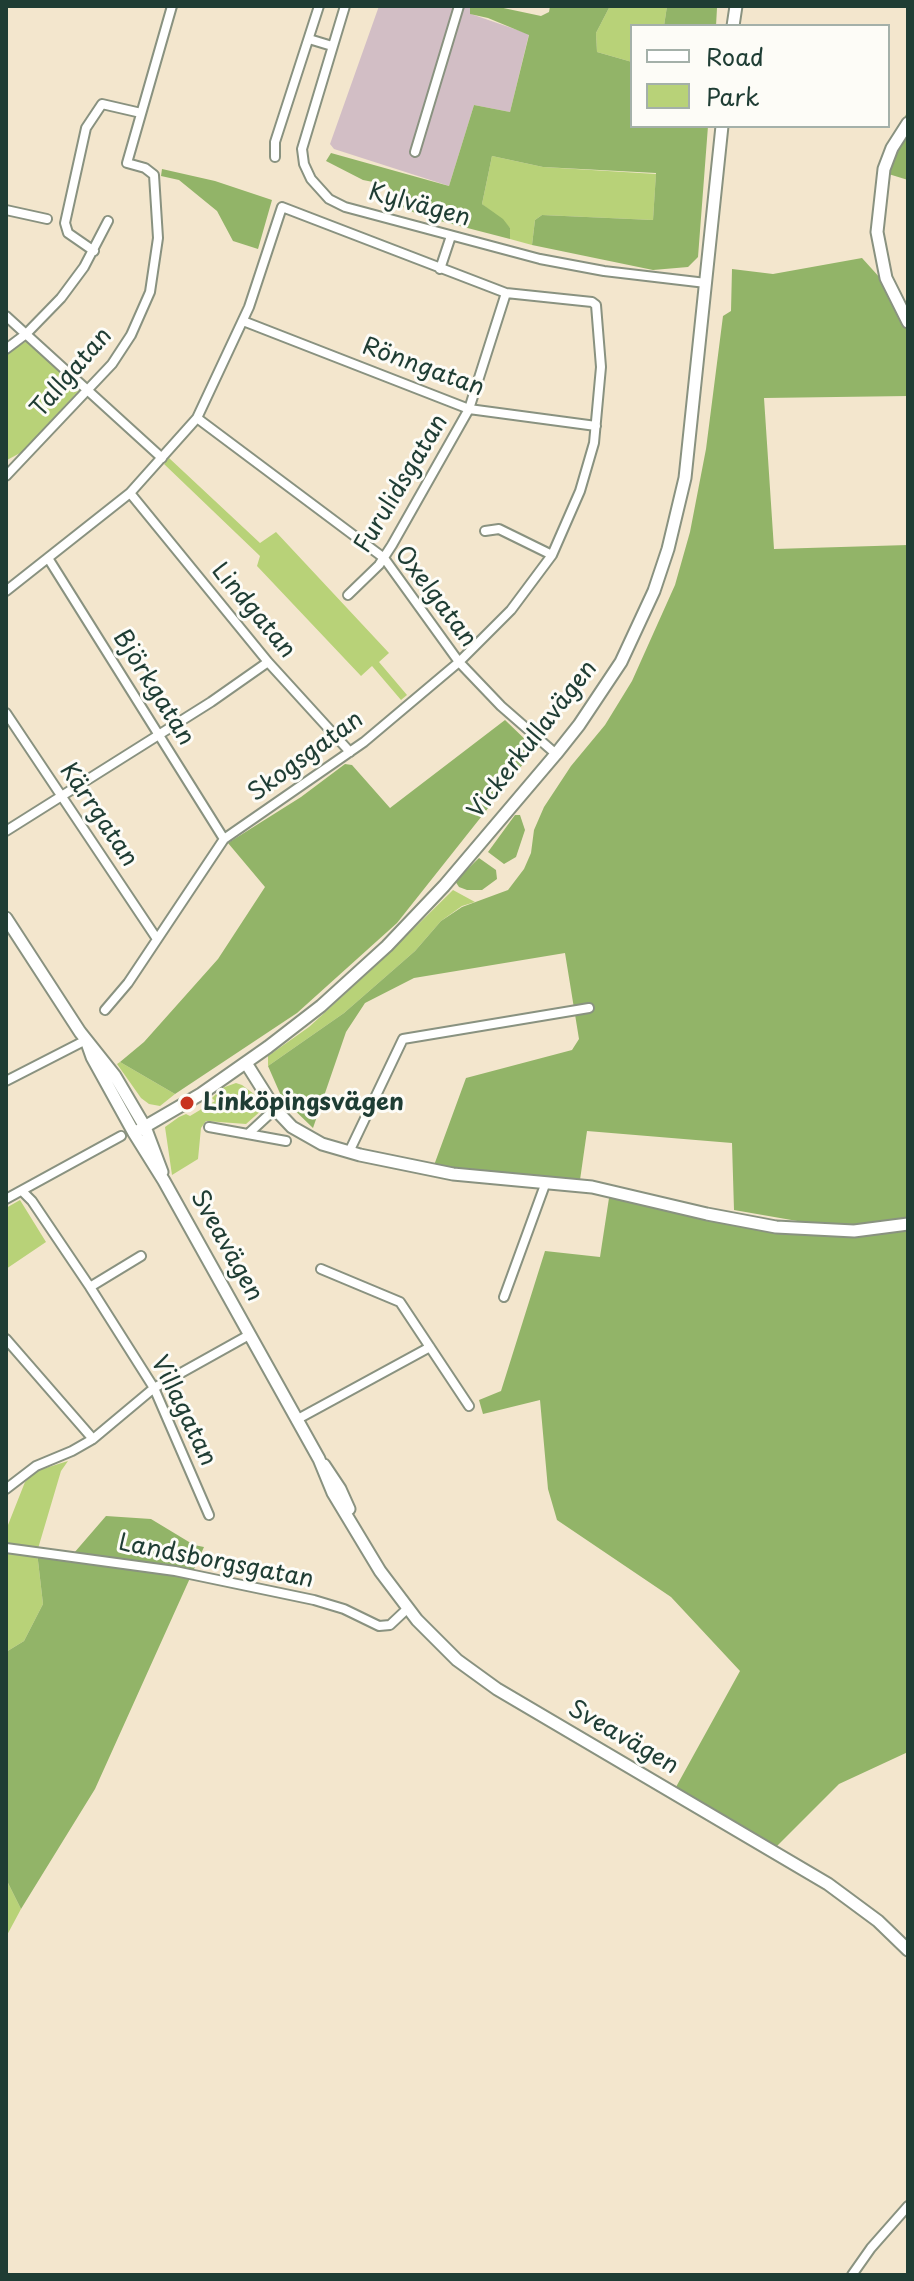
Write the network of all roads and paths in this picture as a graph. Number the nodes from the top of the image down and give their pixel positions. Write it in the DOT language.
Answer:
graph roads {
  1 [pos="172,6"];
  2 [pos="319,6"];
  3 [pos="345,6"];
  4 [pos="459,6"];
  5 [pos="309,39"];
  6 [pos="332,46"];
  7 [pos="141,113"];
  8 [pos="908,123"];
  9 [pos="722,128"];
  10 [pos="415,152"];
  11 [pos="275,157"];
  12 [pos="6,210"];
  13 [pos="47,219"];
  14 [pos="108,221"];
  15 [pos="451,236"];
  16 [pos="94,251"];
  17 [pos="440,269"];
  18 [pos="706,283"];
  19 [pos="506,293"];
  20 [pos="6,316"];
  21 [pos="243,321"];
  22 [pos="908,322"];
  23 [pos="26,334"];
  24 [pos="6,349"];
  25 [pos="88,389"];
  26 [pos="469,409"];
  27 [pos="197,418"];
  28 [pos="596,426"];
  29 [pos="162,458"];
  30 [pos="6,476"];
  31 [pos="130,493"];
  32 [pos="485,531"];
  33 [pos="552,555"];
  34 [pos="48,558"];
  35 [pos="384,558"];
  36 [pos="6,591"];
  37 [pos="348,595"];
  38 [pos="268,662"];
  39 [pos="459,662"];
  40 [pos="6,713"];
  41 [pos="159,735"];
  42 [pos="350,752"];
  43 [pos="556,754"];
  44 [pos="62,796"];
  45 [pos="6,831"];
  46 [pos="224,839"];
  47 [pos="6,918"];
  48 [pos="157,939"];
  49 [pos="589,1008"];
  50 [pos="105,1010"];
  51 [pos="86,1040"];
  52 [pos="246,1063"];
  53 [pos="6,1081"];
  54 [pos="275,1109"];
  55 [pos="209,1127"];
  56 [pos="140,1130"];
  57 [pos="248,1134"];
  58 [pos="121,1136"];
  59 [pos="286,1141"];
  60 [pos="349,1152"];
  61 [pos="546,1182"];
  62 [pos="22,1191"];
  63 [pos="6,1199"];
  64 [pos="908,1224"];
  65 [pos="141,1256"];
  66 [pos="321,1269"];
  67 [pos="90,1287"];
  68 [pos="504,1297"];
  69 [pos="249,1335"];
  70 [pos="6,1339"];
  71 [pos="430,1347"];
  72 [pos="154,1388"];
  73 [pos="469,1406"];
  74 [pos="296,1420"];
  75 [pos="93,1439"];
  76 [pos="6,1489"];
  77 [pos="209,1515"];
  78 [pos="6,1548"];
  79 [pos="407,1609"];
  80 [pos="908,1950"];
  81 [pos="908,2206"];
  82 [pos="852,2275"];
  1 -- 7 [label="street"];
  2 -- 5 [label="street"];
  3 -- 6 [label="street, Kylvägen"];
  4 -- 10 [label="street"];
  5 -- 6 [label="street"];
  5 -- 11 [label="street"];
  6 -- 15 [label="street, Kylvägen"];
  7 -- 16 [label="street"];
  7 -- 25 [label="street, Tallgatan"];
  8 -- 22 [label="main road"];
  9 -- 18 [label="main road, Vickerkullavägen"];
  12 -- 13 [label="street"];
  14 -- 16 [label="street"];
  15 -- 17 [label="street"];
  15 -- 18 [label="street, Kylvägen"];
  16 -- 23 [label="street"];
  17 -- 19 [label="street"];
  17 -- 21 [label="street"];
  18 -- 43 [label="main road, Vickerkullavägen"];
  19 -- 26 [label="street, Furulidsgatan"];
  19 -- 28 [label="street, Skogsgatan"];
  20 -- 23 [label="street"];
  21 -- 26 [label="street, Rönngatan"];
  21 -- 27 [label="street"];
  23 -- 24 [label="street"];
  23 -- 25 [label="street"];
  25 -- 29 [label="street"];
  25 -- 30 [label="street, Tallgatan"];
  26 -- 28 [label="street, Rönngatan"];
  26 -- 35 [label="street, Furulidsgatan"];
  27 -- 29 [label="street"];
  27 -- 35 [label="street, Oxelgatan"];
  28 -- 33 [label="street, Skogsgatan"];
  29 -- 31 [label="street"];
  31 -- 34 [label="street"];
  31 -- 38 [label="street, Lindgatan"];
  32 -- 33 [label="street"];
  33 -- 39 [label="street, Skogsgatan"];
  34 -- 36 [label="street"];
  34 -- 41 [label="street, Björkgatan"];
  35 -- 37 [label="street, Furulidsgatan"];
  35 -- 39 [label="street, Oxelgatan"];
  38 -- 41 [label="street"];
  38 -- 42 [label="street, Lindgatan"];
  39 -- 42 [label="street, Skogsgatan"];
  39 -- 43 [label="street, Oxelgatan"];
  40 -- 44 [label="street, Kärrgatan"];
  41 -- 44 [label="street"];
  41 -- 46 [label="street, Björkgatan"];
  42 -- 46 [label="street, Skogsgatan"];
  43 -- 52 [label="main road, Vickerkullavägen"];
  44 -- 45 [label="street"];
  44 -- 48 [label="street, Kärrgatan"];
  46 -- 48 [label="street, Skogsgatan"];
  47 -- 51 [label="main road, Sveavägen"];
  48 -- 50 [label="street, Skogsgatan"];
  49 -- 60 [label="street"];
  51 -- 53 [label="street"];
  51 -- 56 [label="main road, Sveavägen"];
  52 -- 54 [label="main road"];
  52 -- 56 [label="main road, Vickerkullavägen"];
  54 -- 57 [label="street"];
  54 -- 60 [label="main road"];
  55 -- 57 [label="street"];
  56 -- 69 [label="main road, Sveavägen"];
  57 -- 59 [label="street"];
  58 -- 62 [label="street"];
  60 -- 61 [label="main road"];
  61 -- 64 [label="main road"];
  61 -- 68 [label="street"];
  62 -- 63 [label="street"];
  62 -- 67 [label="street, Villagatan"];
  65 -- 67 [label="street"];
  66 -- 71 [label="street"];
  67 -- 72 [label="street, Villagatan"];
  69 -- 72 [label="street"];
  69 -- 74 [label="main road, Sveavägen"];
  70 -- 75 [label="street"];
  71 -- 73 [label="street"];
  71 -- 74 [label="street"];
  72 -- 75 [label="street"];
  72 -- 77 [label="street, Villagatan"];
  74 -- 79 [label="main road, Sveavägen"];
  75 -- 76 [label="street"];
  78 -- 79 [label="street, Landsborgsgatan"];
  79 -- 80 [label="main road, Sveavägen"];
  81 -- 82 [label="street"];
}
